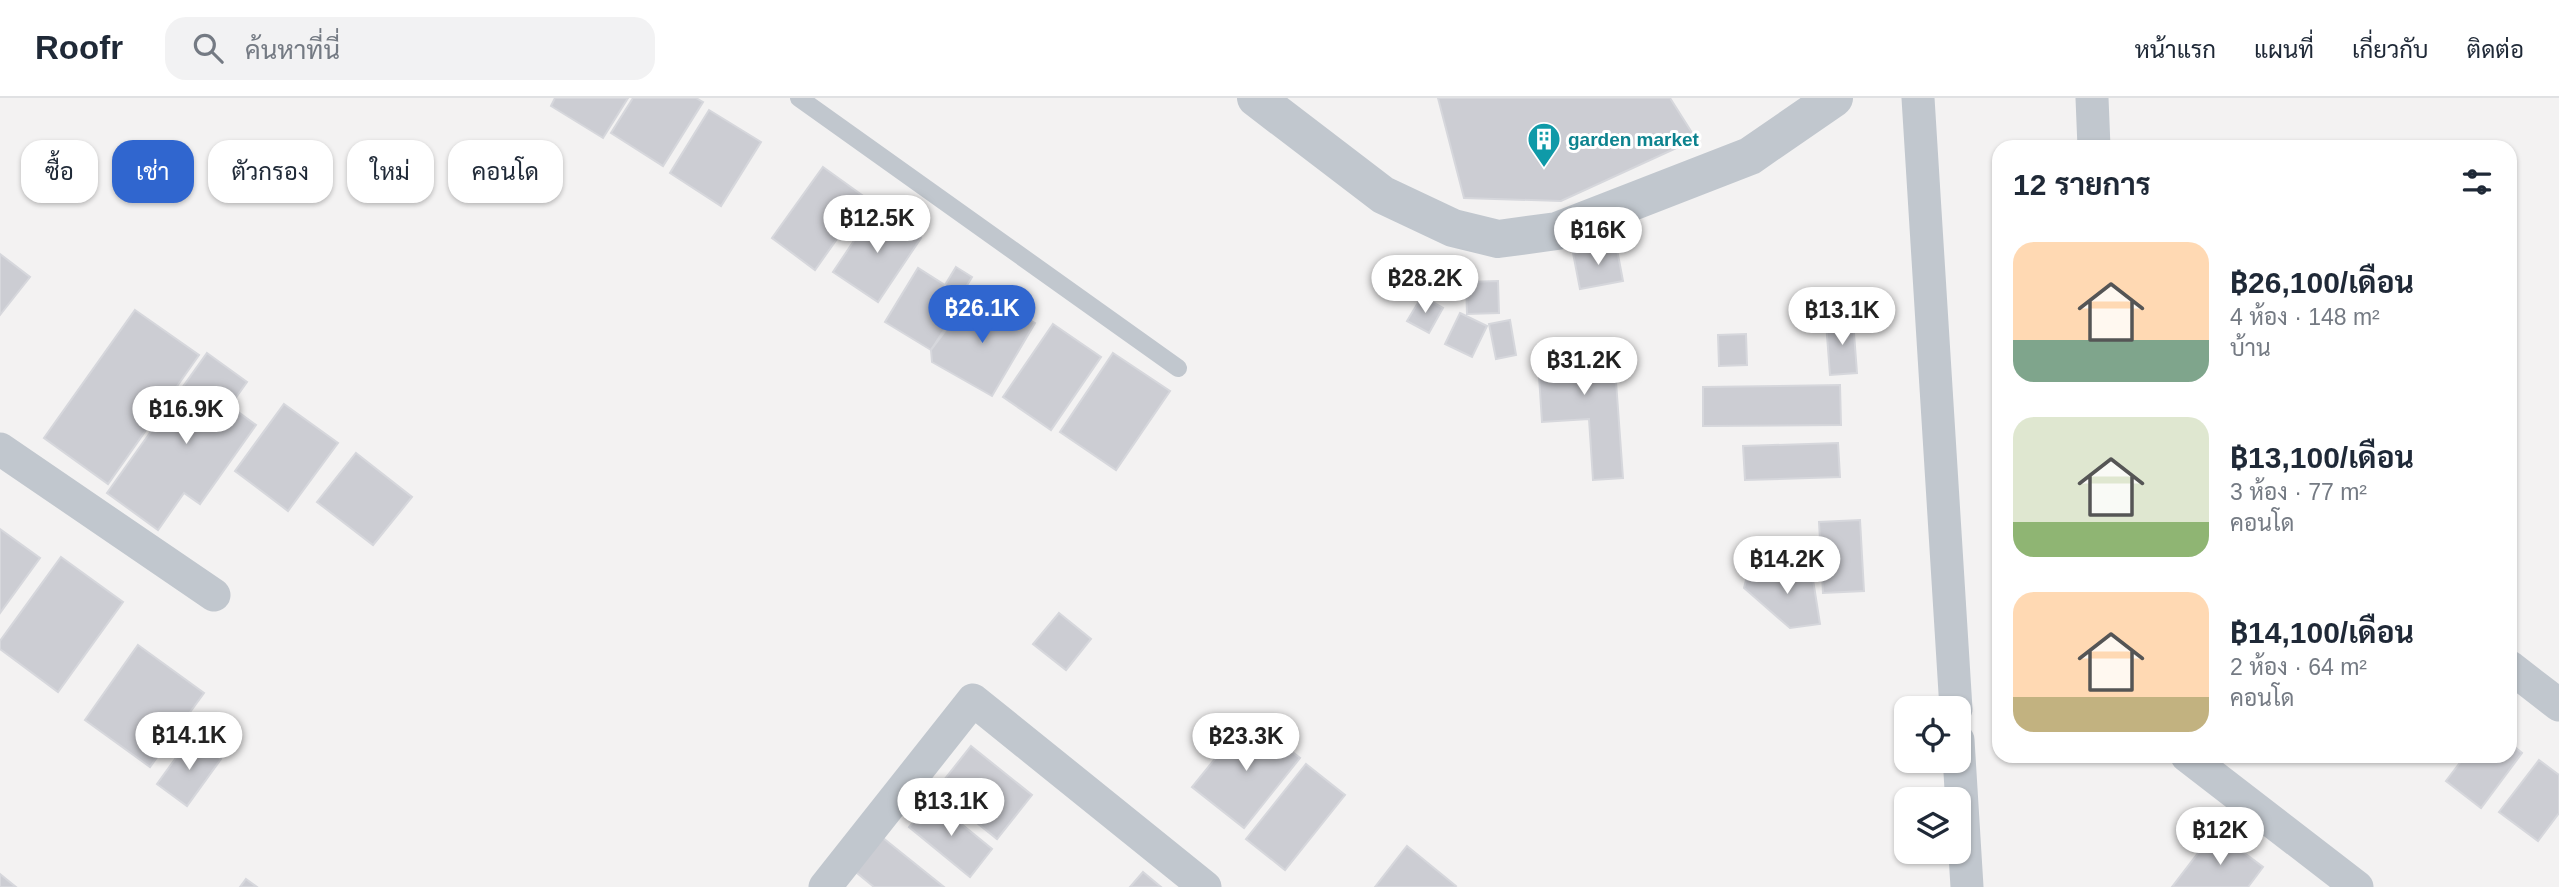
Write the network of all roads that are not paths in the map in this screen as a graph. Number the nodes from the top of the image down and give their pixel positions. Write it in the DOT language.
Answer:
graph roads {
  1 [pos="799,98"];
  2 [pos="1256,98"];
  3 [pos="1834,98"];
  4 [pos="1918,98"];
  5 [pos="2092,98"];
  6 [pos="2094,140"];
  7 [pos="1178,368"];
  8 [pos="0,449"];
  9 [pos="214,596"];
  10 [pos="2517,672"];
  11 [pos="1955,696"];
  12 [pos="2559,705"];
  13 [pos="2196,763"];
  14 [pos="1960,773"];
  15 [pos="825,887"];
  16 [pos="1205,887"];
  17 [pos="1968,887"];
  18 [pos="2357,887"];
  1 -- 7 [label="lane"];
  2 -- 3 [label="street"];
  4 -- 11 [label="street"];
  5 -- 6 [label="street"];
  8 -- 9 [label="street"];
  10 -- 12 [label="street"];
  13 -- 18 [label="street"];
  14 -- 17 [label="street"];
  15 -- 16 [label="street"];
}
